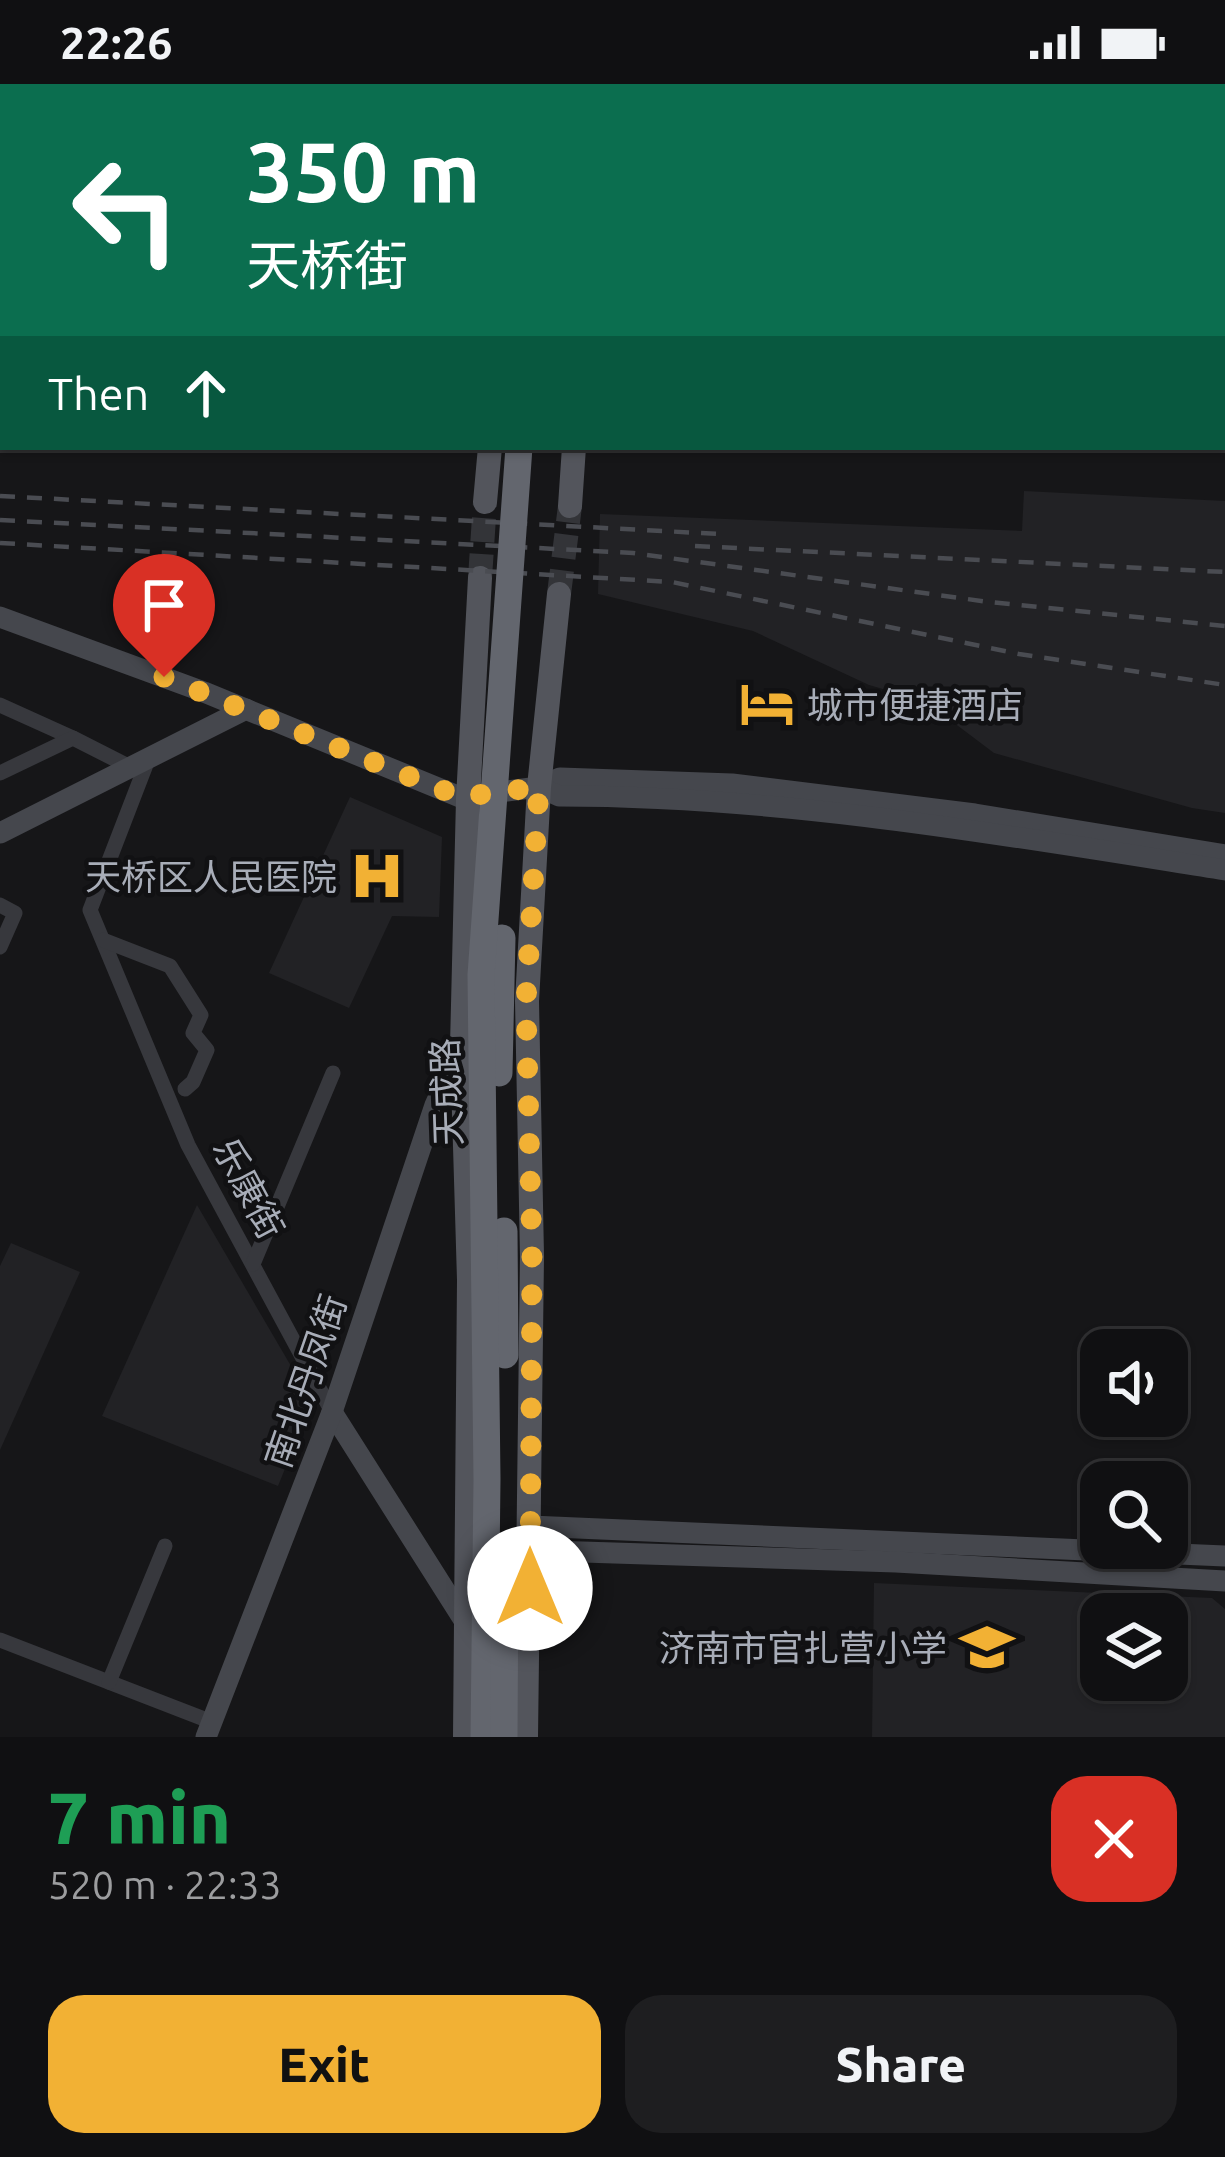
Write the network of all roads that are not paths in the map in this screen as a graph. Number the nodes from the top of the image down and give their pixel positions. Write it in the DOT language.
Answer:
graph roads {
  1 [pos="490,450"];
  2 [pos="520,450"];
  3 [pos="537,450"];
  4 [pos="574,450"];
  5 [pos="485,502"];
  6 [pos="570,506"];
  7 [pos="480,578"];
  8 [pos="559,594"];
  9 [pos="0,617"];
  10 [pos="0,706"];
  11 [pos="246,709"];
  12 [pos="73,738"];
  13 [pos="139,762"];
  14 [pos="0,773"];
  15 [pos="539,787"];
  16 [pos="468,799"];
  17 [pos="0,833"];
  18 [pos="1225,855"];
  19 [pos="1225,870"];
  20 [pos="0,905"];
  21 [pos="103,940"];
  22 [pos="0,946"];
  23 [pos="462,1046"];
  24 [pos="333,1073"];
  25 [pos="185,1089"];
  26 [pos="253,1264"];
  27 [pos="332,1412"];
  28 [pos="530,1526"];
  29 [pos="165,1546"];
  30 [pos="530,1556"];
  31 [pos="1225,1556"];
  32 [pos="1225,1581"];
  33 [pos="465,1622"];
  34 [pos="0,1640"];
  35 [pos="109,1682"];
  36 [pos="209,1730"];
  37 [pos="465,1737"];
  38 [pos="484,1737"];
  39 [pos="504,1737"];
  40 [pos="526,1737"];
  1 -- 5 [label="main road"];
  2 -- 38 [label="highway, 天成路, bridge"];
  3 -- 39 [label="highway, 天成路, bridge"];
  4 -- 6 [label="main road"];
  7 -- 16 [label="main road, 天成路"];
  8 -- 15 [label="main road"];
  9 -- 11 [label="street"];
  10 -- 12 [label="street"];
  11 -- 13 [label="street"];
  11 -- 16 [label="street"];
  12 -- 13 [label="street"];
  12 -- 14 [label="street"];
  13 -- 17 [label="street"];
  13 -- 21 [label="street, 乐康街"];
  15 -- 16 [label="street"];
  15 -- 18 [label="street"];
  15 -- 19 [label="street"];
  15 -- 28 [label="main road"];
  16 -- 23 [label="main road, 天成路"];
  20 -- 22 [label="street"];
  21 -- 25 [label="street"];
  21 -- 26 [label="street, 乐康街"];
  23 -- 27 [label="street, 南北丹凤街"];
  23 -- 33 [label="main road, 天成路"];
  24 -- 26 [label="street"];
  26 -- 27 [label="street, 乐康街"];
  27 -- 33 [label="street, 乐康街"];
  27 -- 36 [label="street, 南北丹凤街"];
  28 -- 30 [label="main road"];
  28 -- 31 [label="street"];
  29 -- 35 [label="street"];
  30 -- 32 [label="street"];
  30 -- 40 [label="main road"];
  33 -- 37 [label="main road, 天成路"];
  34 -- 35 [label="street"];
  35 -- 36 [label="street"];
}
